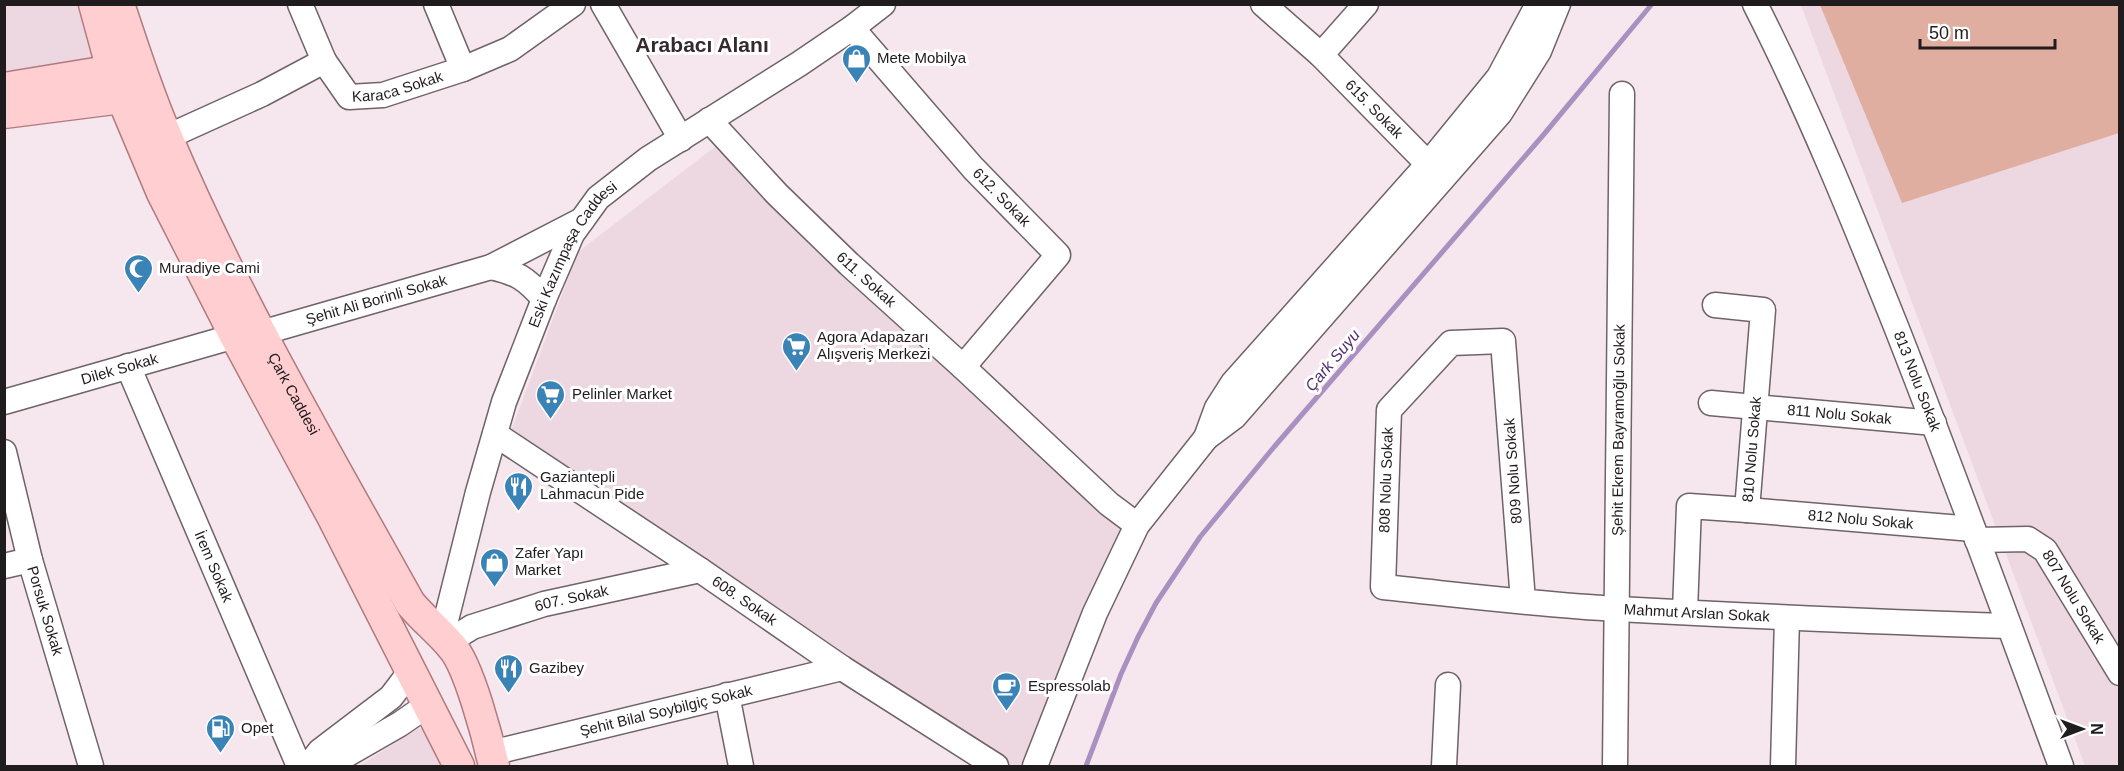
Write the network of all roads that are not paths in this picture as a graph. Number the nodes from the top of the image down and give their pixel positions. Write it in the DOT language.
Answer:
graph roads {
  1 [pos="94,4"];
  2 [pos="119,4"];
  3 [pos="300,4"];
  4 [pos="436,4"];
  5 [pos="573,4"];
  6 [pos="603,4"];
  7 [pos="883,4"];
  8 [pos="1263,4"];
  9 [pos="1366,4"];
  10 [pos="1538,4"];
  11 [pos="1558,4"];
  12 [pos="1755,4"];
  13 [pos="852,28"];
  14 [pos="1321,55"];
  15 [pos="324,61"];
  16 [pos="463,69"];
  17 [pos="131,81"];
  18 [pos="4,88"];
  19 [pos="1622,94"];
  20 [pos="4,112"];
  21 [pos="709,120"];
  22 [pos="167,137"];
  23 [pos="681,139"];
  24 [pos="1428,164"];
  25 [pos="582,219"];
  26 [pos="491,267"];
  27 [pos="544,299"];
  28 [pos="1715,304"];
  29 [pos="248,334"];
  30 [pos="1503,341"];
  31 [pos="128,366"];
  32 [pos="963,368"];
  33 [pos="4,402"];
  34 [pos="1711,403"];
  35 [pos="1755,406"];
  36 [pos="1934,423"];
  37 [pos="495,434"];
  38 [pos="1206,438"];
  39 [pos="4,453"];
  40 [pos="1747,510"];
  41 [pos="1137,525"];
  42 [pos="1975,534"];
  43 [pos="30,560"];
  44 [pos="4,566"];
  45 [pos="700,570"];
  46 [pos="1383,587"];
  47 [pos="1523,601"];
  48 [pos="1617,609"];
  49 [pos="1685,611"];
  50 [pos="1787,618"];
  51 [pos="2009,626"];
  52 [pos="445,639"];
  53 [pos="842,668"];
  54 [pos="465,669"];
  55 [pos="410,672"];
  56 [pos="2120,673"];
  57 [pos="1448,685"];
  58 [pos="727,695"];
  59 [pos="429,704"];
  60 [pos="492,760"];
  61 [pos="91,766"];
  62 [pos="299,766"];
  63 [pos="308,766"];
  64 [pos="327,766"];
  65 [pos="459,766"];
  66 [pos="741,766"];
  67 [pos="996,766"];
  68 [pos="1035,766"];
  69 [pos="1444,766"];
  70 [pos="1615,766"];
  71 [pos="1783,766"];
  72 [pos="2061,766"];
  1 -- 17 [label="main road, Çark Caddesi"];
  2 -- 17 [label="main road, Çark Caddesi"];
  3 -- 15 [label="street"];
  4 -- 16 [label="street"];
  5 -- 16 [label="street, Karaca Sokak"];
  6 -- 23 [label="street"];
  7 -- 13 [label="street, Eski Kazımpaşa Caddesi"];
  8 -- 14 [label="street, 615. Sokak"];
  9 -- 14 [label="street"];
  10 -- 24 [label="street"];
  11 -- 38 [label="street"];
  12 -- 36 [label="street, 813 Nolu Sokak"];
  13 -- 21 [label="street, Eski Kazımpaşa Caddesi"];
  13 -- 32 [label="street, 612. Sokak"];
  14 -- 24 [label="street, 615. Sokak"];
  15 -- 16 [label="street, Karaca Sokak"];
  15 -- 22 [label="street"];
  17 -- 18 [label="main road"];
  17 -- 20 [label="main road"];
  17 -- 22 [label="main road, Çark Caddesi"];
  17 -- 29 [label="main road, Çark Caddesi"];
  19 -- 48 [label="street, Şehit Ekrem Bayramoğlu Sokak"];
  21 -- 23 [label="street, Eski Kazımpaşa Caddesi"];
  21 -- 32 [label="street, 611. Sokak"];
  22 -- 29 [label="main road, Çark Caddesi"];
  23 -- 25 [label="street, Eski Kazımpaşa Caddesi"];
  24 -- 38 [label="street"];
  25 -- 26 [label="street, Şehit Ali Borinli Sokak"];
  25 -- 27 [label="street, Eski Kazımpaşa Caddesi"];
  26 -- 27 [label="street"];
  26 -- 29 [label="street, Şehit Ali Borinli Sokak"];
  27 -- 37 [label="street, Eski Kazımpaşa Caddesi"];
  28 -- 35 [label="street, 810 Nolu Sokak"];
  29 -- 31 [label="street, Dilek Sokak"];
  29 -- 52 [label="main road, Çark Caddesi"];
  29 -- 55 [label="main road, Çark Caddesi"];
  30 -- 46 [label="street, 808 Nolu Sokak"];
  30 -- 47 [label="street, 809 Nolu Sokak"];
  31 -- 33 [label="street, Dilek Sokak"];
  31 -- 62 [label="street, İrem Sokak"];
  32 -- 41 [label="street, 611. Sokak"];
  34 -- 35 [label="street, 811 Nolu Sokak"];
  35 -- 36 [label="street, 811 Nolu Sokak"];
  35 -- 40 [label="street, 810 Nolu Sokak"];
  36 -- 42 [label="street, 813 Nolu Sokak"];
  37 -- 45 [label="street, 608. Sokak"];
  37 -- 52 [label="street, Eski Kazımpaşa Caddesi"];
  38 -- 41 [label="street"];
  39 -- 43 [label="street, Porsuk Sokak"];
  40 -- 42 [label="street, 812 Nolu Sokak"];
  40 -- 49 [label="street, 810 Nolu Sokak"];
  41 -- 68 [label="street"];
  42 -- 51 [label="street, 813 Nolu Sokak"];
  42 -- 56 [label="street, 807 Nolu Sokak"];
  43 -- 44 [label="street"];
  43 -- 61 [label="street, Porsuk Sokak"];
  45 -- 52 [label="street, 607. Sokak"];
  45 -- 53 [label="street, 608. Sokak"];
  46 -- 47 [label="street, Mahmut Arslan Sokak"];
  47 -- 48 [label="street, Mahmut Arslan Sokak"];
  48 -- 49 [label="street, Mahmut Arslan Sokak"];
  48 -- 70 [label="street, Şehit Ekrem Bayramoğlu Sokak"];
  49 -- 50 [label="street, Mahmut Arslan Sokak"];
  50 -- 51 [label="street, Mahmut Arslan Sokak"];
  50 -- 71 [label="street"];
  51 -- 72 [label="street, 813 Nolu Sokak"];
  52 -- 54 [label="main road, Çark Caddesi"];
  52 -- 55 [label="main road"];
  53 -- 58 [label="street, Şehit Bilal Soybilgiç Sokak"];
  53 -- 67 [label="street, 608. Sokak"];
  54 -- 59 [label="main road"];
  54 -- 60 [label="main road, Çark Caddesi"];
  55 -- 59 [label="main road, Çark Caddesi"];
  55 -- 63 [label="street"];
  57 -- 69 [label="street"];
  58 -- 60 [label="street, Şehit Bilal Soybilgiç Sokak"];
  58 -- 66 [label="street"];
  59 -- 64 [label="street"];
  59 -- 65 [label="main road, Çark Caddesi"];
}
